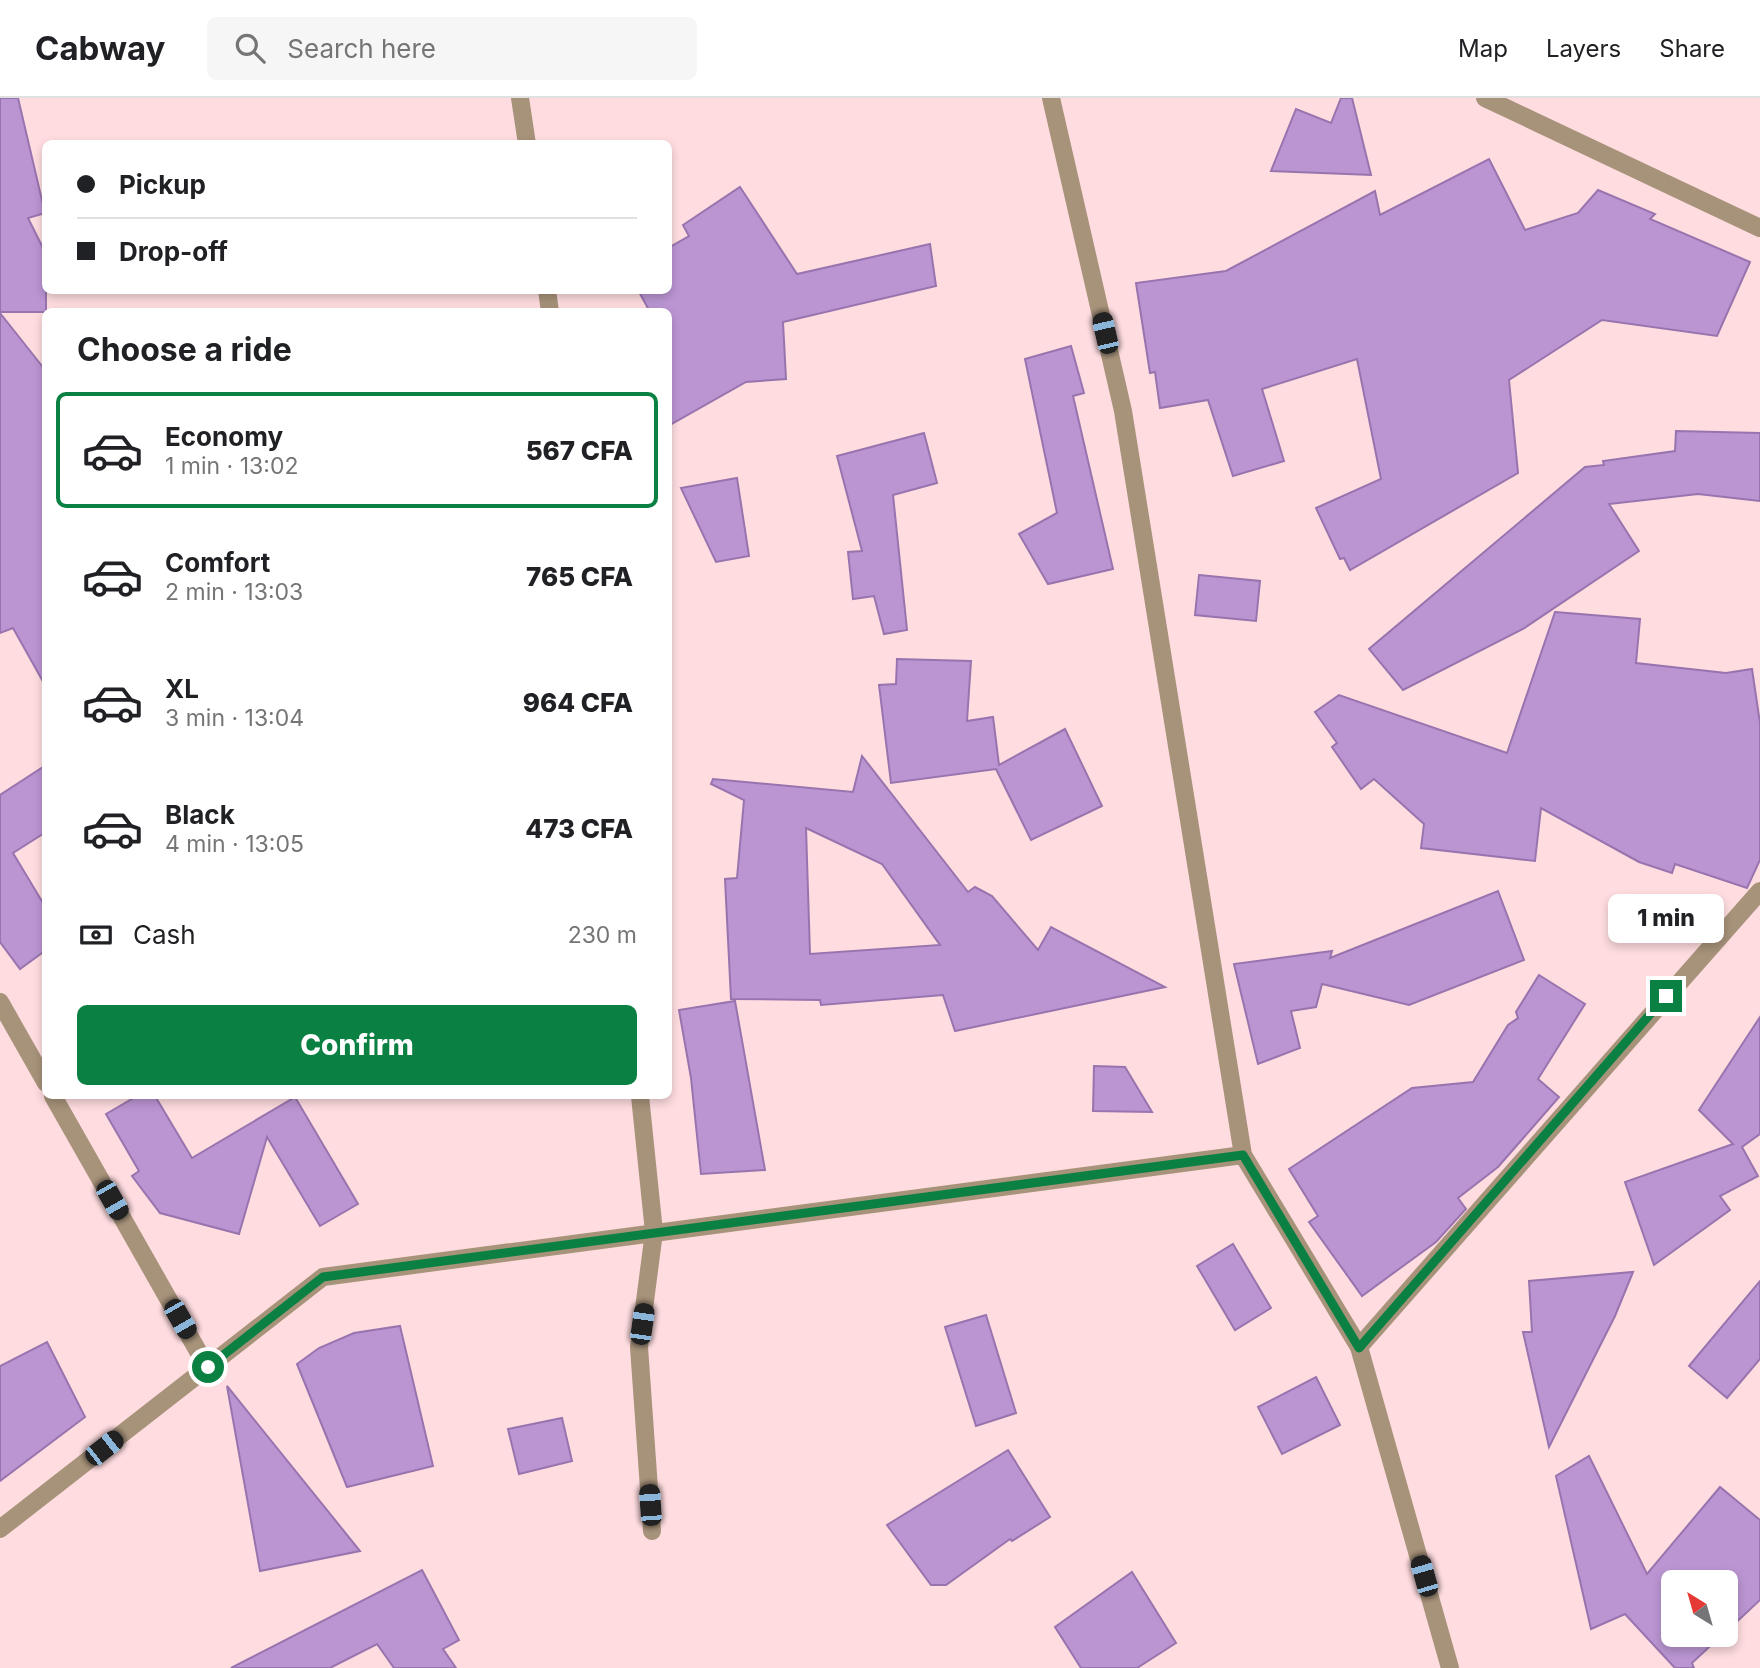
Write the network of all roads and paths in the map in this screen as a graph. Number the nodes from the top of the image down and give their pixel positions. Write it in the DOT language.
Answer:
graph roads {
  1 [pos="520,98"];
  2 [pos="1051,98"];
  3 [pos="1485,98"];
  4 [pos="526,140"];
  5 [pos="1760,228"];
  6 [pos="1760,891"];
  7 [pos="0,1002"];
  8 [pos="42,1076"];
  9 [pos="55,1099"];
  10 [pos="640,1099"];
  11 [pos="1243,1155"];
  12 [pos="654,1232"];
  13 [pos="1359,1348"];
  14 [pos="208,1367"];
  15 [pos="0,1528"];
  16 [pos="652,1531"];
  17 [pos="1450,1668"];
  1 -- 4 [label="street"];
  2 -- 11 [label="street"];
  3 -- 5 [label="street"];
  6 -- 13 [label="street"];
  7 -- 8 [label="street"];
  9 -- 14 [label="street"];
  10 -- 12 [label="street"];
  11 -- 12 [label="street"];
  11 -- 13 [label="street"];
  12 -- 14 [label="street"];
  12 -- 16 [label="street"];
  13 -- 17 [label="street"];
  14 -- 15 [label="street"];
}
